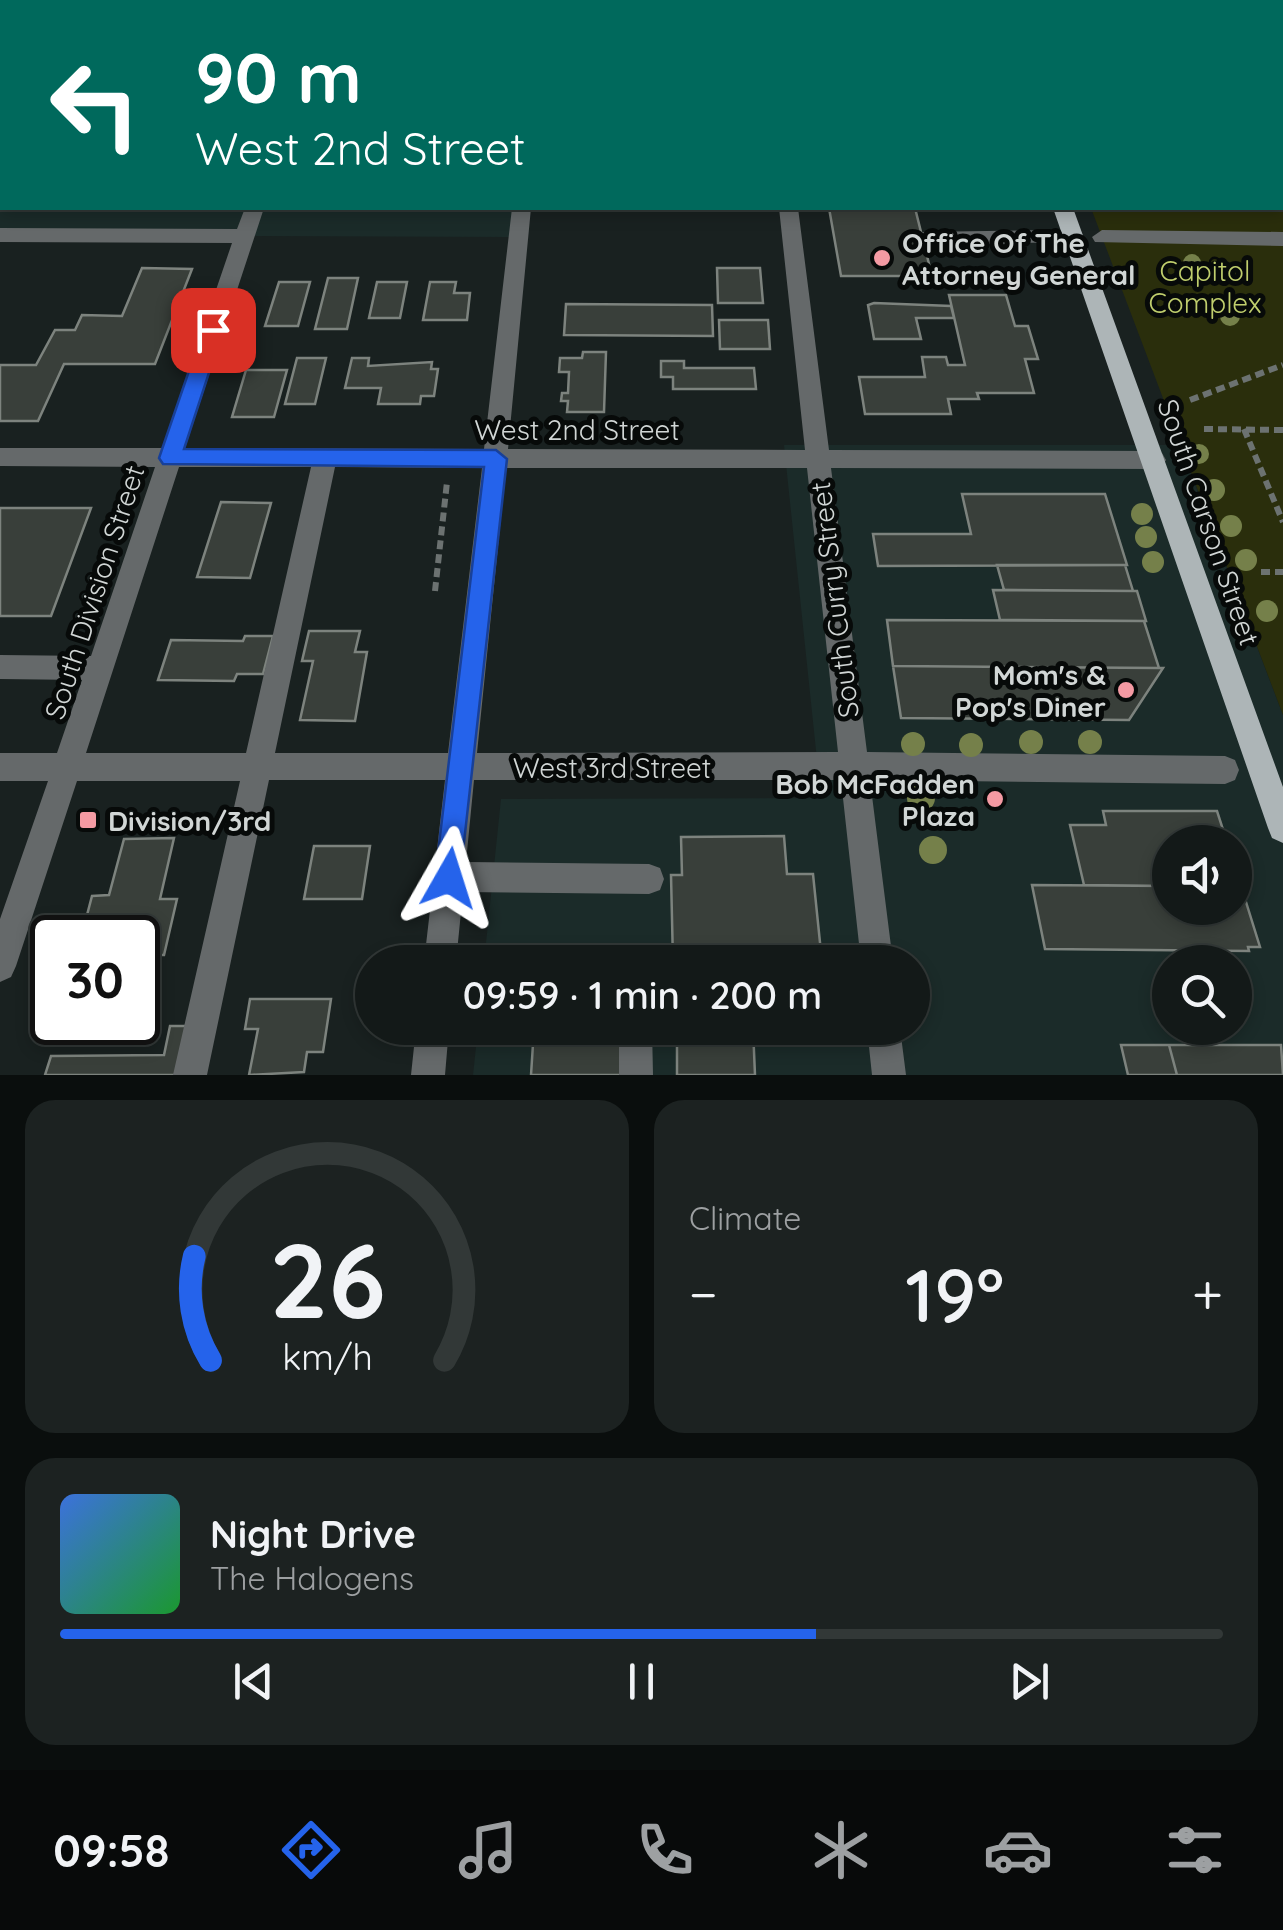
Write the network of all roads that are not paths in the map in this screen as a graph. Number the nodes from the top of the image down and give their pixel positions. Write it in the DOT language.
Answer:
graph roads {
  1 [pos="253,210"];
  2 [pos="522,210"];
  3 [pos="789,210"];
  4 [pos="1064,210"];
  5 [pos="0,235"];
  6 [pos="244,236"];
  7 [pos="1049,237"];
  8 [pos="923,238"];
  9 [pos="1102,238"];
  10 [pos="1283,238"];
  11 [pos="0,457"];
  12 [pos="170,458"];
  13 [pos="325,458"];
  14 [pos="496,459"];
  15 [pos="818,460"];
  16 [pos="1154,460"];
  17 [pos="0,667"];
  18 [pos="101,668"];
  19 [pos="68,766"];
  20 [pos="854,766"];
  21 [pos="0,767"];
  22 [pos="258,767"];
  23 [pos="460,767"];
  24 [pos="1225,770"];
  25 [pos="1283,828"];
  26 [pos="449,878"];
  27 [pos="649,879"];
  28 [pos="442,945"];
  29 [pos="874,945"];
  30 [pos="0,966"];
  31 [pos="431,1045"];
  32 [pos="636,1045"];
  33 [pos="886,1045"];
  34 [pos="190,1075"];
  35 [pos="428,1075"];
  36 [pos="636,1075"];
  37 [pos="890,1075"];
  1 -- 6 [label="street, South Division Street"];
  2 -- 14 [label="street"];
  3 -- 15 [label="street, South Curry Street"];
  4 -- 16 [label="main road, South Carson Street"];
  5 -- 6 [label="street"];
  6 -- 12 [label="street, South Division Street"];
  7 -- 8 [label="street"];
  9 -- 10 [label="street"];
  11 -- 12 [label="street, West 2nd Street"];
  12 -- 13 [label="street, West 2nd Street"];
  12 -- 18 [label="street, South Division Street"];
  13 -- 14 [label="street, West 2nd Street"];
  13 -- 22 [label="street"];
  14 -- 15 [label="street, West 2nd Street"];
  14 -- 23 [label="street"];
  15 -- 16 [label="street, West 2nd Street"];
  15 -- 20 [label="street, South Curry Street"];
  16 -- 25 [label="main road, South Carson Street"];
  17 -- 18 [label="street"];
  18 -- 19 [label="street, South Division Street"];
  19 -- 21 [label="street, West 3rd Street"];
  19 -- 22 [label="street, West 3rd Street"];
  19 -- 30 [label="street, South Division Street"];
  20 -- 23 [label="street, West 3rd Street"];
  20 -- 24 [label="street, West 3rd Street"];
  20 -- 29 [label="street, South Curry Street"];
  22 -- 23 [label="street, West 3rd Street"];
  22 -- 34 [label="street"];
  23 -- 26 [label="street"];
  26 -- 27 [label="street"];
  26 -- 28 [label="street"];
  31 -- 35 [label="street"];
  32 -- 36 [label="street"];
  33 -- 37 [label="street"];
}
